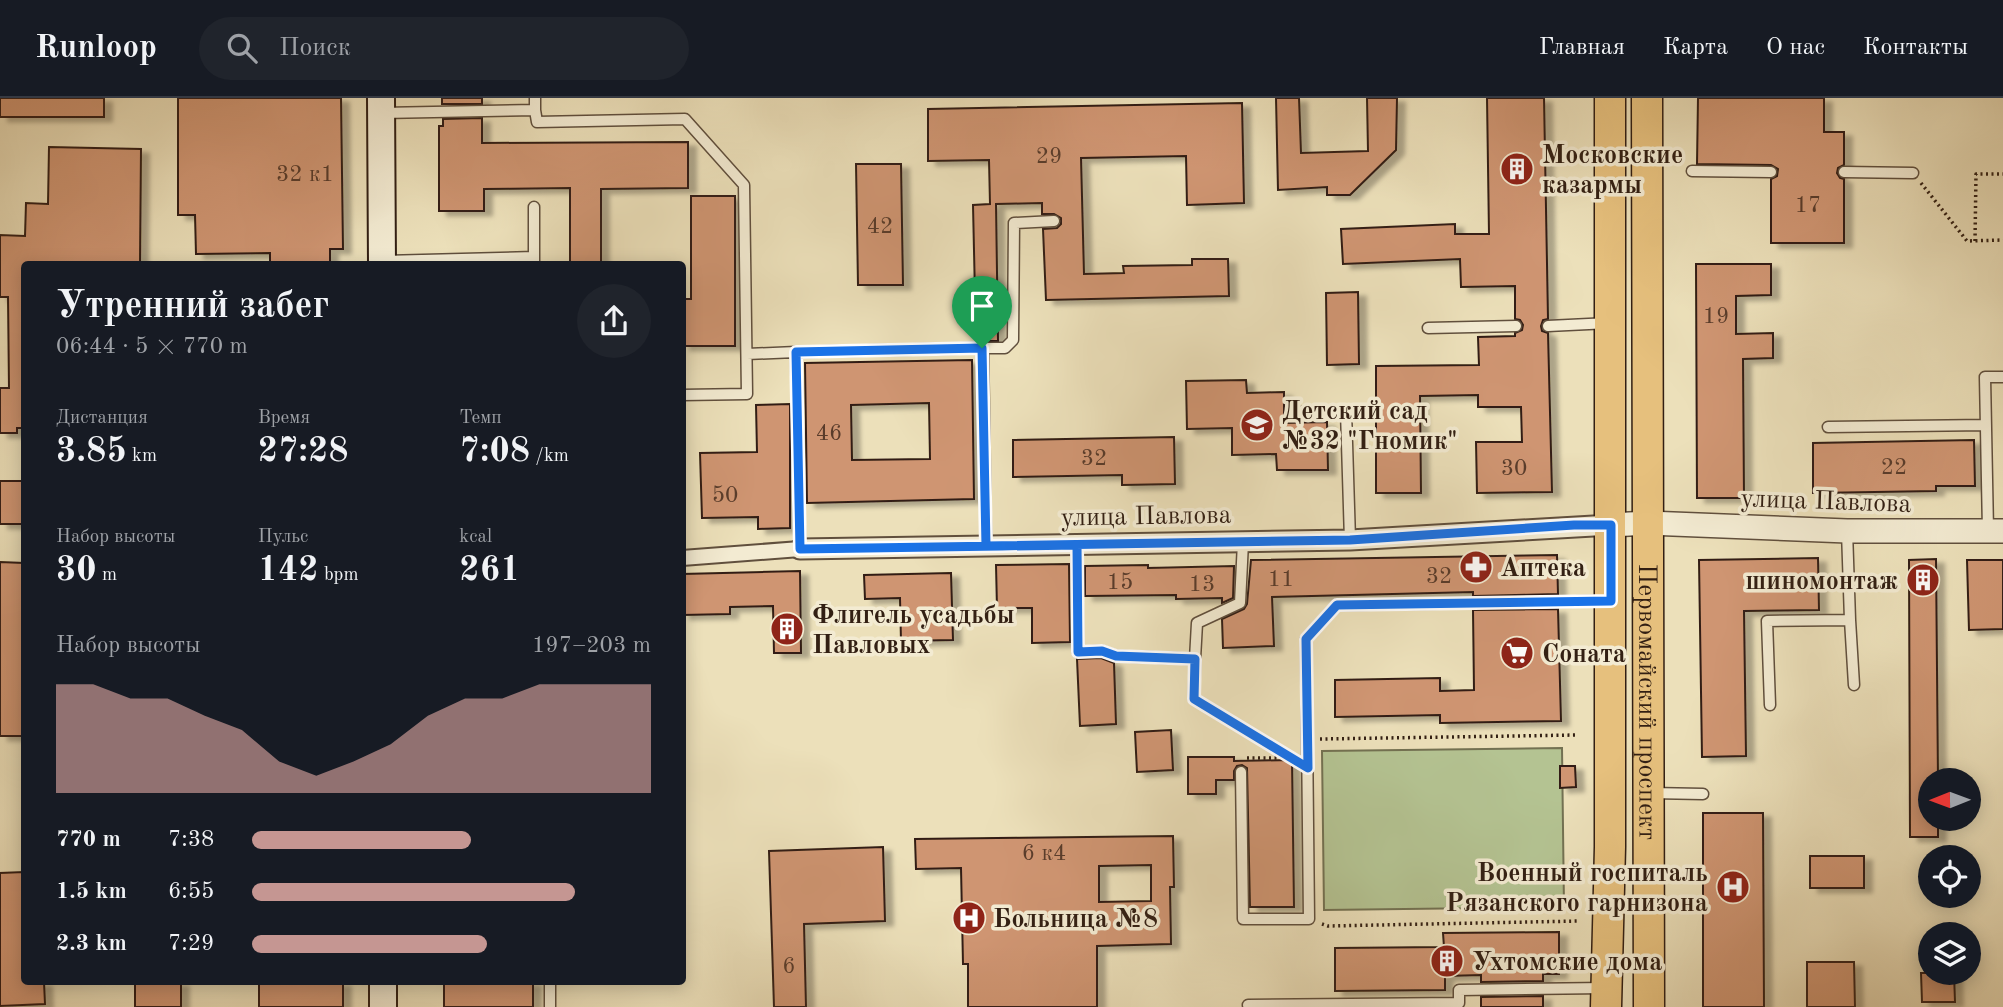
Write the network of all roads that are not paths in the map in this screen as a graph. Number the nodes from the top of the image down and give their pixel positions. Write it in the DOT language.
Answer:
graph roads {
  1 [pos="535,98"];
  2 [pos="1610,98"];
  3 [pos="1647,98"];
  4 [pos="381,105"];
  5 [pos="535,110"];
  6 [pos="1692,171"];
  7 [pos="1771,172"];
  8 [pos="1844,172"];
  9 [pos="1913,173"];
  10 [pos="534,207"];
  11 [pos="1054,221"];
  12 [pos="382,261"];
  13 [pos="534,261"];
  14 [pos="1609,323"];
  15 [pos="1516,326"];
  16 [pos="1548,326"];
  17 [pos="1428,328"];
  18 [pos="982,348"];
  19 [pos="796,352"];
  20 [pos="747,354"];
  21 [pos="2003,377"];
  22 [pos="686,395"];
  23 [pos="1297,412"];
  24 [pos="1986,425"];
  25 [pos="1828,428"];
  26 [pos="1648,523"];
  27 [pos="1611,525"];
  28 [pos="1847,531"];
  29 [pos="1996,531"];
  30 [pos="1350,540"];
  31 [pos="1243,542"];
  32 [pos="1077,545"];
  33 [pos="986,546"];
  34 [pos="800,549"];
  35 [pos="686,558"];
  36 [pos="1611,601"];
  37 [pos="1850,620"];
  38 [pos="1195,659"];
  39 [pos="1854,685"];
  40 [pos="1194,699"];
  41 [pos="1770,705"];
  42 [pos="1241,772"];
  43 [pos="1650,793"];
  44 [pos="1703,794"];
  45 [pos="383,985"];
  46 [pos="550,985"];
  47 [pos="1606,998"];
  48 [pos="1248,1005"];
  49 [pos="1459,1005"];
  50 [pos="383,1007"];
  51 [pos="550,1007"];
  52 [pos="1649,1007"];
  1 -- 5 [label="lane"];
  2 -- 14 [label="main road, Первомайский проспект"];
  3 -- 26 [label="main road, Первомайский проспект"];
  4 -- 5 [label="lane"];
  4 -- 12 [label="main road"];
  5 -- 20 [label="lane"];
  6 -- 7 [label="lane"];
  8 -- 9 [label="lane"];
  10 -- 13 [label="lane"];
  11 -- 18 [label="lane"];
  14 -- 16 [label="lane"];
  14 -- 27 [label="main road, Первомайский проспект"];
  15 -- 17 [label="lane"];
  18 -- 19 [label="lane"];
  18 -- 33 [label="lane"];
  19 -- 20 [label="lane"];
  19 -- 34 [label="lane"];
  20 -- 22 [label="lane"];
  21 -- 24 [label="lane"];
  23 -- 30 [label="lane"];
  24 -- 25 [label="lane"];
  24 -- 29 [label="lane"];
  26 -- 27 [label="street"];
  26 -- 28 [label="street, улица Павлова"];
  26 -- 43 [label="main road, Первомайский проспект"];
  27 -- 30 [label="street, улица Павлова"];
  27 -- 36 [label="main road, Первомайский проспект"];
  28 -- 29 [label="street, улица Павлова"];
  28 -- 37 [label="lane"];
  30 -- 31 [label="street, улица Павлова"];
  31 -- 32 [label="street, улица Павлова"];
  31 -- 38 [label="lane"];
  32 -- 33 [label="street, улица Павлова"];
  32 -- 38 [label="lane"];
  33 -- 34 [label="street, улица Павлова"];
  34 -- 35 [label="street, улица Павлова"];
  36 -- 42 [label="lane"];
  36 -- 47 [label="main road, Первомайский проспект"];
  37 -- 39 [label="lane"];
  37 -- 41 [label="lane"];
  38 -- 40 [label="lane"];
  43 -- 44 [label="lane"];
  43 -- 52 [label="main road, Первомайский проспект"];
  45 -- 50 [label="main road"];
  46 -- 51 [label="lane"];
  47 -- 49 [label="lane"];
  48 -- 49 [label="lane"];
}
